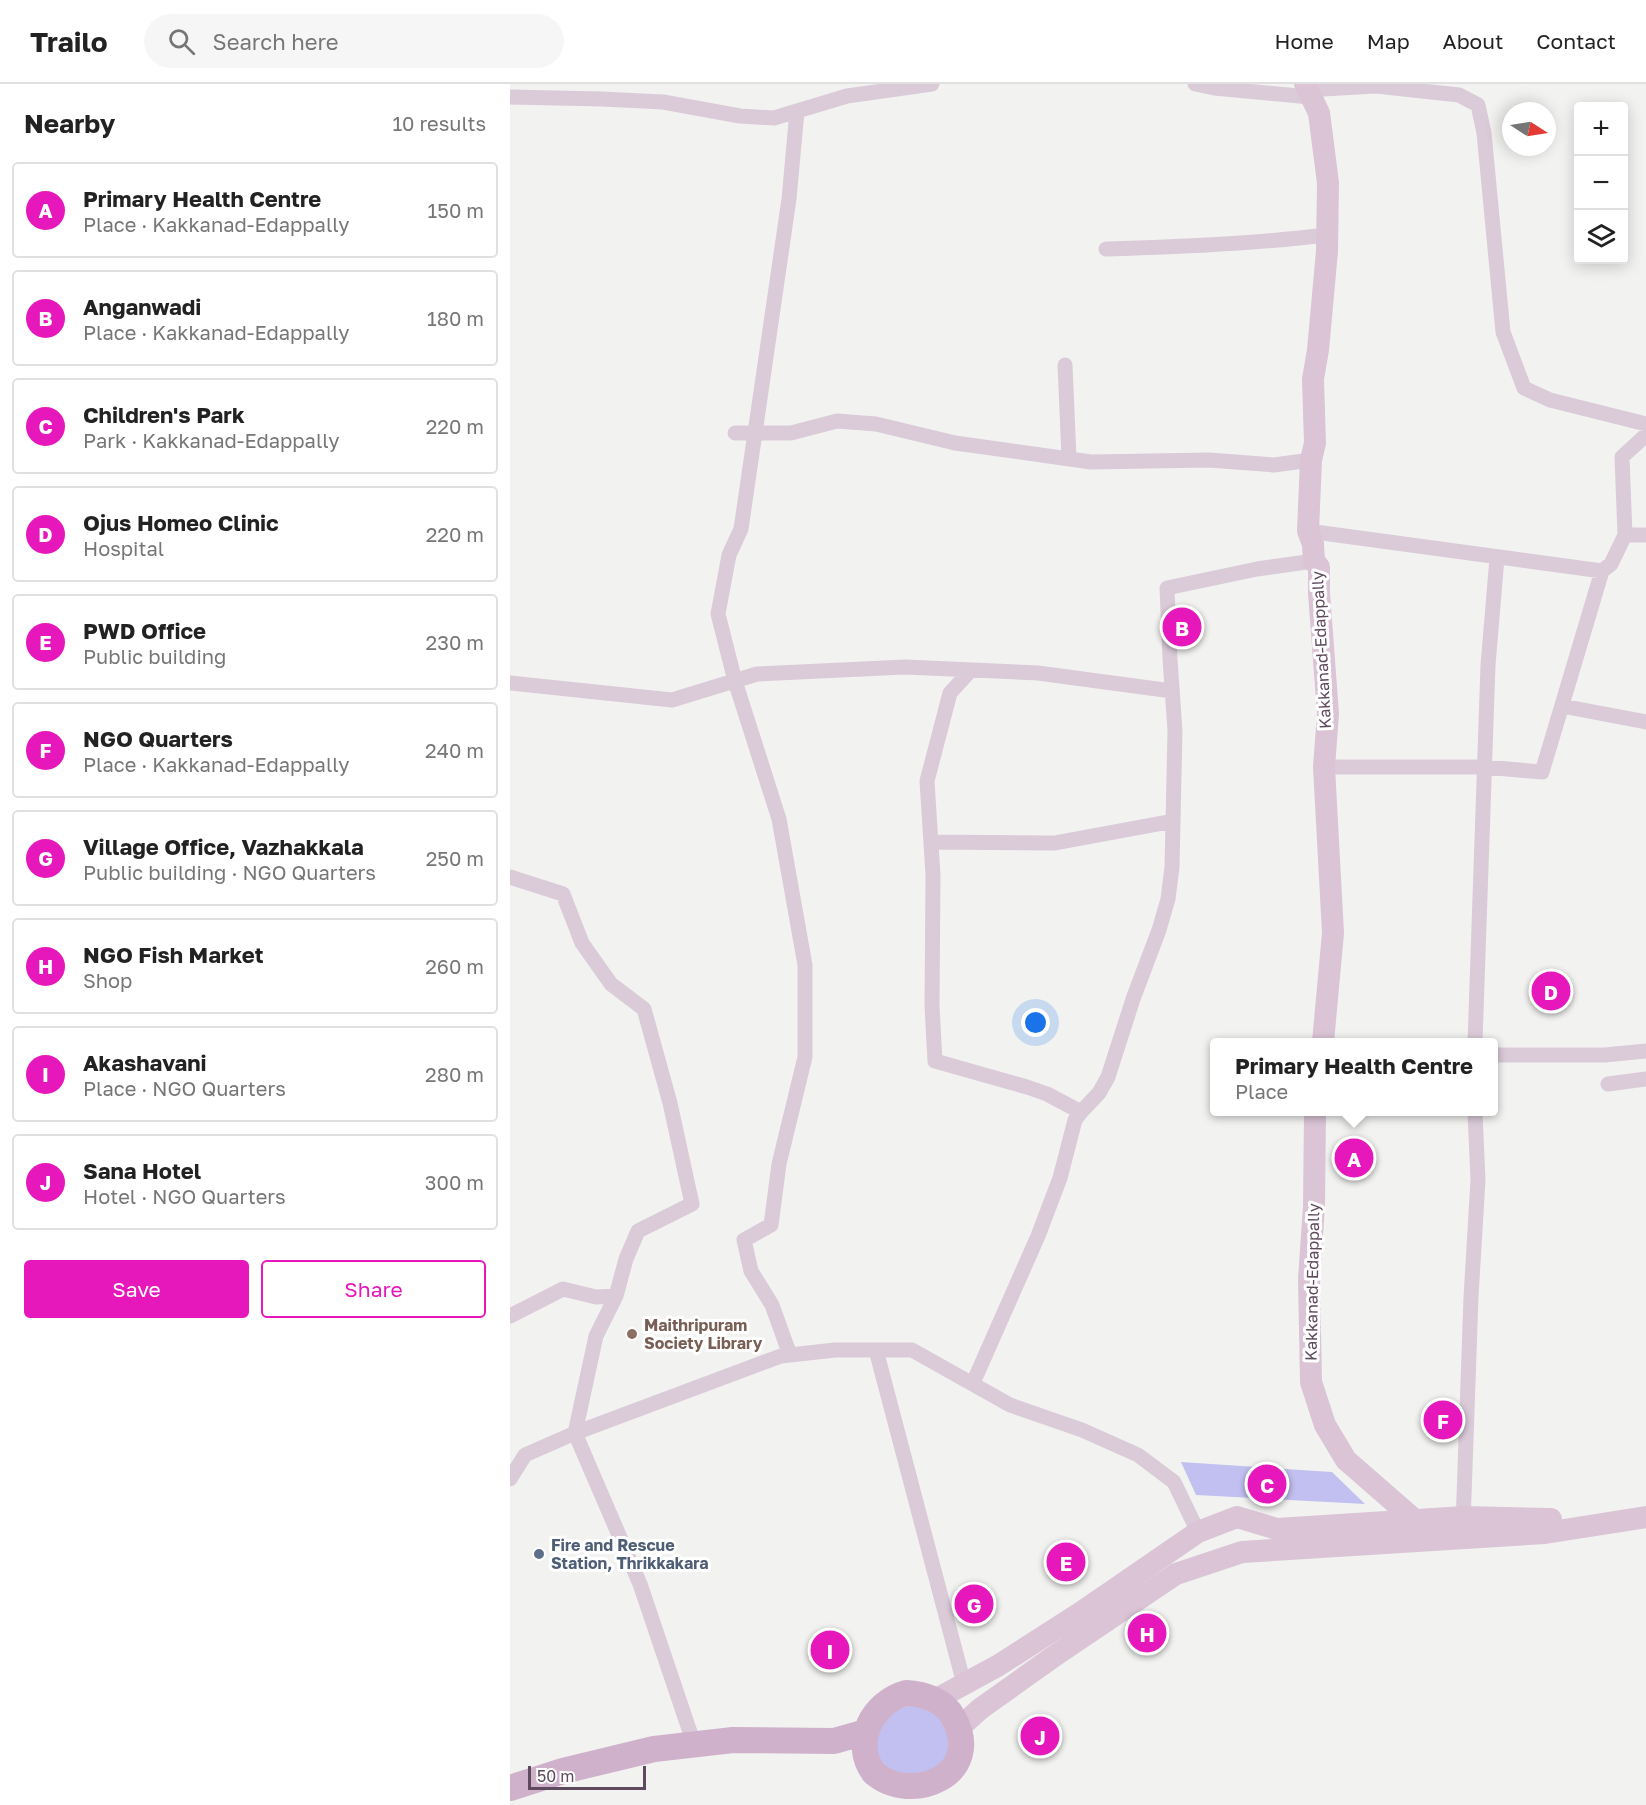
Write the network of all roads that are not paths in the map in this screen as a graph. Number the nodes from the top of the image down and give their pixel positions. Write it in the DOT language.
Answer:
graph roads {
  1 [pos="932,84"];
  2 [pos="1195,84"];
  3 [pos="848,90"];
  4 [pos="1307,90"];
  5 [pos="510,97"];
  6 [pos="797,111"];
  7 [pos="1326,235"];
  8 [pos="1106,249"];
  9 [pos="1065,365"];
  10 [pos="1646,424"];
  11 [pos="735,433"];
  12 [pos="755,433"];
  13 [pos="1646,435"];
  14 [pos="1069,458"];
  15 [pos="1311,460"];
  16 [pos="1308,531"];
  17 [pos="1625,534"];
  18 [pos="1646,535"];
  19 [pos="1497,558"];
  20 [pos="1314,561"];
  21 [pos="1602,571"];
  22 [pos="971,670"];
  23 [pos="735,681"];
  24 [pos="510,683"];
  25 [pos="1172,691"];
  26 [pos="1562,706"];
  27 [pos="1646,722"];
  28 [pos="1324,767"];
  29 [pos="1485,767"];
  30 [pos="1173,821"];
  31 [pos="931,842"];
  32 [pos="510,877"];
  33 [pos="1323,1038"];
  34 [pos="1475,1038"];
  35 [pos="1646,1051"];
  36 [pos="1498,1055"];
  37 [pos="1646,1079"];
  38 [pos="1608,1084"];
  39 [pos="1081,1112"];
  40 [pos="1315,1116"];
  41 [pos="1475,1116"];
  42 [pos="616,1296"];
  43 [pos="510,1316"];
  44 [pos="876,1350"];
  45 [pos="790,1355"];
  46 [pos="973,1383"];
  47 [pos="575,1433"];
  48 [pos="510,1479"];
  49 [pos="1646,1517"];
  50 [pos="1416,1521"];
  51 [pos="1463,1528"];
  52 [pos="1198,1532"];
  53 [pos="964,1684"];
  54 [pos="935,1700"];
  55 [pos="959,1728"];
  56 [pos="866,1732"];
  57 [pos="694,1744"];
  58 [pos="510,1788"];
  59 [pos="910,1799"];
  1 -- 3 [label="street"];
  2 -- 4 [label="street"];
  3 -- 6 [label="street"];
  4 -- 7 [label="street, Kakkanad-Edappally"];
  4 -- 10 [label="street"];
  5 -- 6 [label="street"];
  6 -- 12 [label="street"];
  7 -- 8 [label="street"];
  7 -- 15 [label="street, Kakkanad-Edappally"];
  9 -- 14 [label="street"];
  11 -- 12 [label="street"];
  12 -- 14 [label="street"];
  12 -- 23 [label="street"];
  13 -- 17 [label="street"];
  14 -- 15 [label="street"];
  15 -- 16 [label="street, Kakkanad-Edappally"];
  16 -- 19 [label="street"];
  16 -- 20 [label="street, Kakkanad-Edappally"];
  17 -- 18 [label="street"];
  17 -- 21 [label="street"];
  19 -- 21 [label="street"];
  19 -- 29 [label="street"];
  20 -- 25 [label="street"];
  20 -- 28 [label="street, Kakkanad-Edappally"];
  21 -- 26 [label="street"];
  22 -- 23 [label="street"];
  22 -- 25 [label="street"];
  22 -- 31 [label="street"];
  23 -- 24 [label="street"];
  23 -- 45 [label="street"];
  25 -- 30 [label="street"];
  26 -- 27 [label="street"];
  26 -- 29 [label="street"];
  28 -- 29 [label="street"];
  28 -- 33 [label="street, Kakkanad-Edappally"];
  29 -- 34 [label="street"];
  30 -- 31 [label="street"];
  30 -- 39 [label="street"];
  31 -- 39 [label="street"];
  32 -- 42 [label="street"];
  35 -- 36 [label="street"];
  37 -- 38 [label="street"];
  39 -- 46 [label="street"];
  40 -- 50 [label="street, Kakkanad-Edappally"];
  41 -- 51 [label="street"];
  42 -- 43 [label="street"];
  42 -- 47 [label="street"];
  44 -- 45 [label="street"];
  44 -- 46 [label="street"];
  44 -- 53 [label="street"];
  45 -- 47 [label="street"];
  46 -- 52 [label="street"];
  47 -- 48 [label="street"];
  47 -- 57 [label="street"];
  49 -- 51 [label="street"];
  50 -- 51 [label="street"];
  50 -- 52 [label="street"];
  51 -- 55 [label="street"];
  52 -- 53 [label="street"];
  53 -- 54 [label="street"];
  54 -- 55 [label="main road"];
  54 -- 56 [label="main road"];
  55 -- 59 [label="main road"];
  56 -- 57 [label="main road"];
  56 -- 59 [label="main road"];
  57 -- 58 [label="main road"];
}
